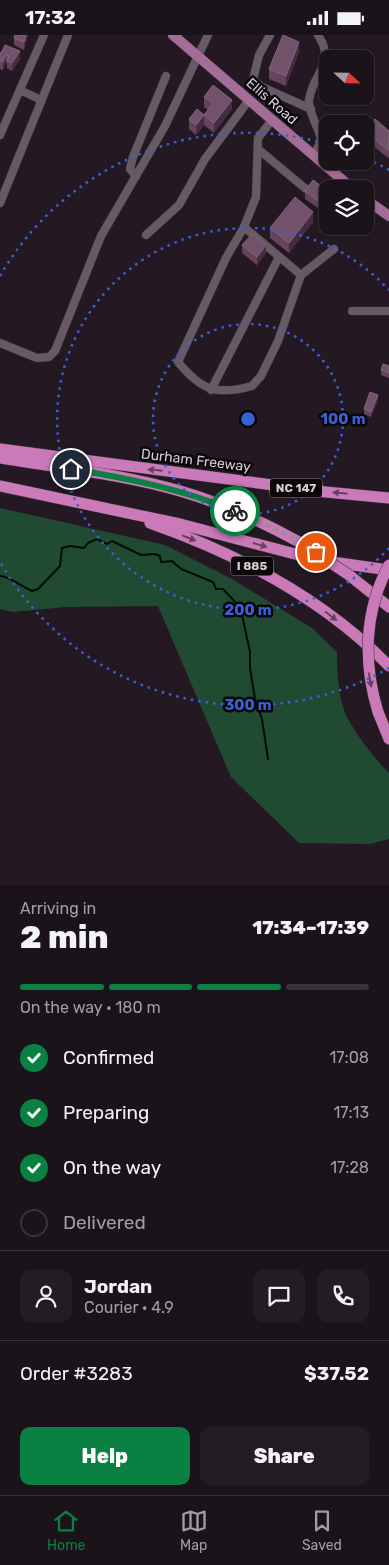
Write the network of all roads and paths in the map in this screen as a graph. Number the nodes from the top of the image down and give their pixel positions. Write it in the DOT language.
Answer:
graph roads {
  1 [pos="44,35"];
  2 [pos="68,35"];
  3 [pos="173,35"];
  4 [pos="208,35"];
  5 [pos="270,35"];
  6 [pos="318,35"];
  7 [pos="198,57"];
  8 [pos="166,76"];
  9 [pos="20,90"];
  10 [pos="41,100"];
  11 [pos="249,100"];
  12 [pos="311,109"];
  13 [pos="272,120"];
  14 [pos="0,135"];
  15 [pos="258,149"];
  16 [pos="314,156"];
  17 [pos="136,176"];
  18 [pos="342,180"];
  19 [pos="306,189"];
  20 [pos="0,203"];
  21 [pos="374,205"];
  22 [pos="389,216"];
  23 [pos="244,227"];
  24 [pos="146,235"];
  25 [pos="334,249"];
  26 [pos="279,257"];
  27 [pos="301,275"];
  28 [pos="352,311"];
  29 [pos="389,311"];
  30 [pos="0,343"];
  31 [pos="211,390"];
  32 [pos="0,449"];
  33 [pos="0,458"];
  34 [pos="0,486"];
  35 [pos="389,498"];
  36 [pos="93,505"];
  37 [pos="389,565"];
  38 [pos="389,570"];
  39 [pos="389,607"];
  40 [pos="389,667"];
  41 [pos="389,739"];
  1 -- 9 [label="street"];
  2 -- 10 [label="street"];
  3 -- 7 [label="main road, Ellis Road"];
  4 -- 7 [label="street"];
  5 -- 12 [label="street"];
  6 -- 12 [label="street"];
  7 -- 11 [label="main road, Ellis Road"];
  7 -- 17 [label="street"];
  8 -- 17 [label="street"];
  9 -- 10 [label="street"];
  9 -- 14 [label="street"];
  10 -- 20 [label="street"];
  11 -- 13 [label="main road, Ellis Road"];
  11 -- 24 [label="street"];
  12 -- 16 [label="street"];
  13 -- 15 [label="street"];
  13 -- 16 [label="main road, Ellis Road"];
  15 -- 19 [label="street"];
  15 -- 23 [label="street"];
  16 -- 18 [label="main road, Ellis Road"];
  17 -- 30 [label="street"];
  21 -- 22 [label="main road"];
  23 -- 26 [label="street"];
  23 -- 31 [label="street"];
  25 -- 27 [label="street"];
  26 -- 27 [label="street"];
  26 -- 31 [label="street"];
  27 -- 31 [label="street"];
  28 -- 29 [label="street"];
  35 -- 32 [label="highway, Durham Freeway / NC 147, one-way"];
  33 -- 39 [label="highway, bridge"];
  34 -- 36 [label="highway, I 885"];
  36 -- 38 [label="highway, one-way"];
  36 -- 40 [label="highway, I 885, one-way"];
  37 -- 41 [label="highway, one-way, bridge"];
}
